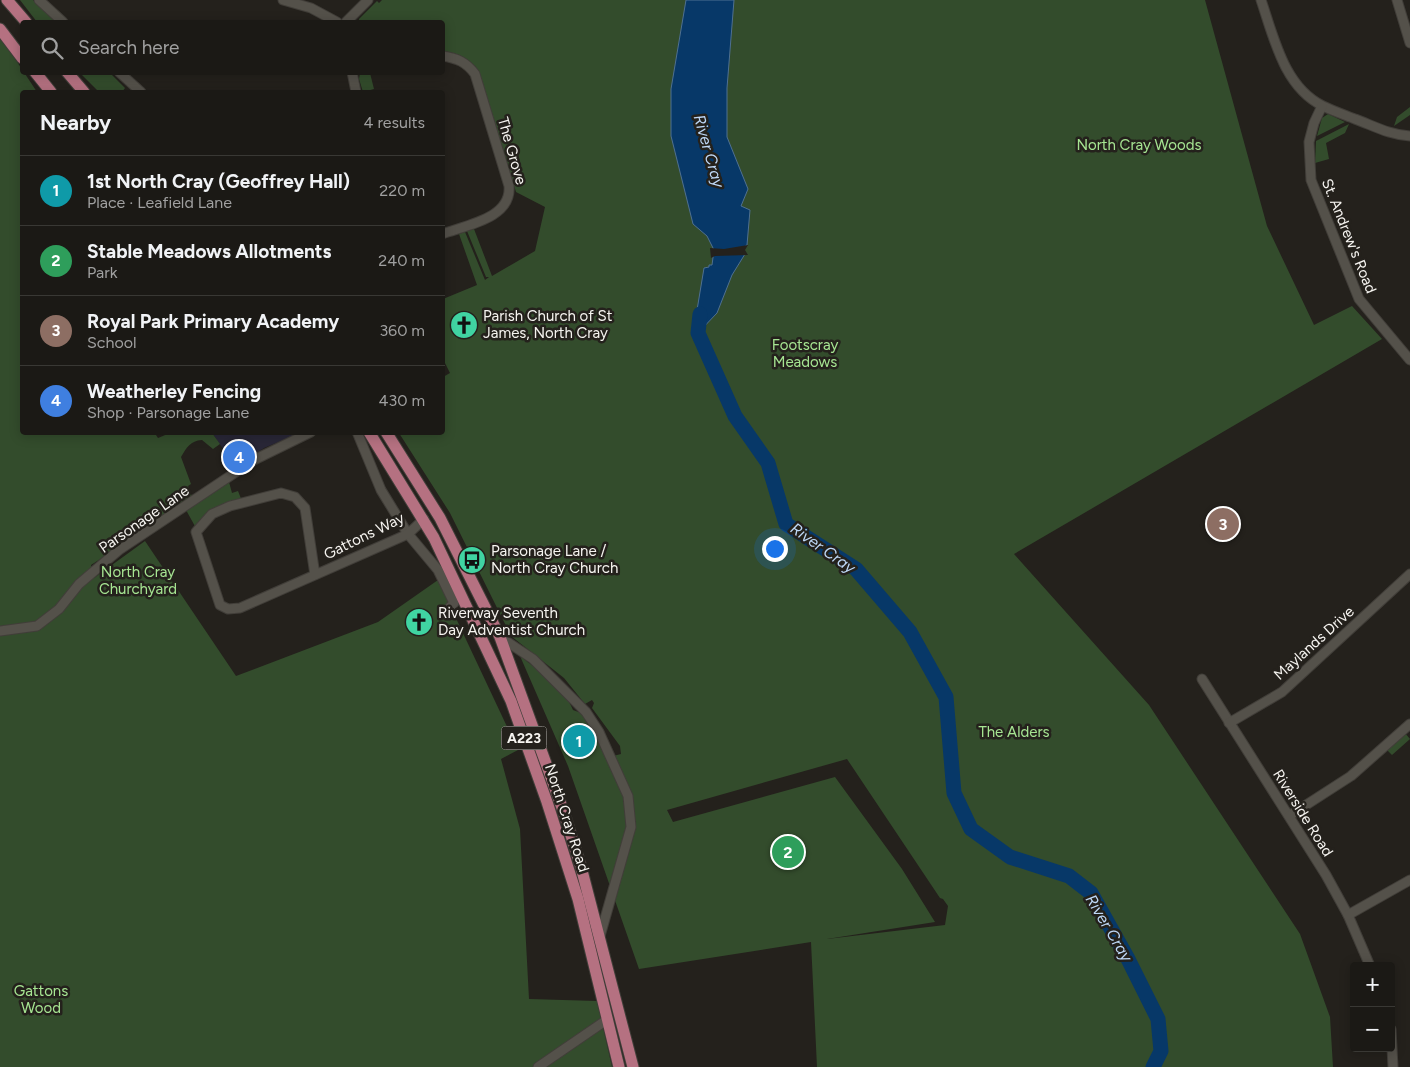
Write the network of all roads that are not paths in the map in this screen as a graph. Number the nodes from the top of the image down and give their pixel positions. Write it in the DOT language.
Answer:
graph roads {
  1 [pos="7,0"];
  2 [pos="39,0"];
  3 [pos="284,0"];
  4 [pos="368,0"];
  5 [pos="1261,0"];
  6 [pos="1397,0"];
  7 [pos="24,20"];
  8 [pos="61,20"];
  9 [pos="334,20"];
  10 [pos="348,20"];
  11 [pos="0,29"];
  12 [pos="1410,43"];
  13 [pos="20,55"];
  14 [pos="445,57"];
  15 [pos="37,75"];
  16 [pos="70,75"];
  17 [pos="122,75"];
  18 [pos="352,75"];
  19 [pos="49,90"];
  20 [pos="82,90"];
  21 [pos="138,90"];
  22 [pos="355,90"];
  23 [pos="1322,106"];
  24 [pos="1410,136"];
  25 [pos="445,233"];
  26 [pos="1410,360"];
  27 [pos="305,435"];
  28 [pos="358,435"];
  29 [pos="371,435"];
  30 [pos="388,435"];
  31 [pos="424,519"];
  32 [pos="408,534"];
  33 [pos="1410,574"];
  34 [pos="315,575"];
  35 [pos="450,607"];
  36 [pos="0,631"];
  37 [pos="500,637"];
  38 [pos="1202,679"];
  39 [pos="1229,723"];
  40 [pos="1410,724"];
  41 [pos="1289,816"];
  42 [pos="1410,880"];
  43 [pos="1348,915"];
  44 [pos="600,936"];
  45 [pos="1368,962"];
  46 [pos="608,1018"];
  47 [pos="1392,1052"];
  48 [pos="538,1067"];
  49 [pos="619,1067"];
  50 [pos="633,1067"];
  51 [pos="1393,1067"];
  1 -- 7 [label="main road"];
  2 -- 8 [label="street"];
  3 -- 9 [label="street"];
  4 -- 10 [label="street"];
  5 -- 23 [label="street"];
  6 -- 12 [label="street"];
  11 -- 13 [label="main road"];
  14 -- 25 [label="street, The Grove"];
  15 -- 19 [label="main road"];
  16 -- 20 [label="main road"];
  17 -- 21 [label="street"];
  18 -- 22 [label="street"];
  23 -- 24 [label="street"];
  23 -- 26 [label="street, St. Andrew's Road"];
  27 -- 36 [label="street, Parsonage Lane"];
  28 -- 32 [label="street"];
  29 -- 31 [label="main road, North Cray Road / A223"];
  30 -- 37 [label="main road, North Cray Road / A223"];
  31 -- 32 [label="street, Gattons Way"];
  31 -- 46 [label="main road, North Cray Road / A223"];
  32 -- 34 [label="street, Gattons Way"];
  32 -- 35 [label="street"];
  33 -- 39 [label="street, Maylands Drive"];
  34 -- 34 [label="street, Gattons Way"];
  37 -- 44 [label="main road, North Cray Road / A223"];
  37 -- 44 [label="street"];
  38 -- 39 [label="street, Riverside Road"];
  39 -- 41 [label="street, Riverside Road"];
  40 -- 41 [label="street"];
  41 -- 43 [label="street, Riverside Road"];
  42 -- 43 [label="street"];
  43 -- 45 [label="street, Riverside Road"];
  44 -- 50 [label="main road, North Cray Road / A223"];
  46 -- 48 [label="street"];
  46 -- 49 [label="main road, North Cray Road / A223"];
  47 -- 51 [label="street"];
}
